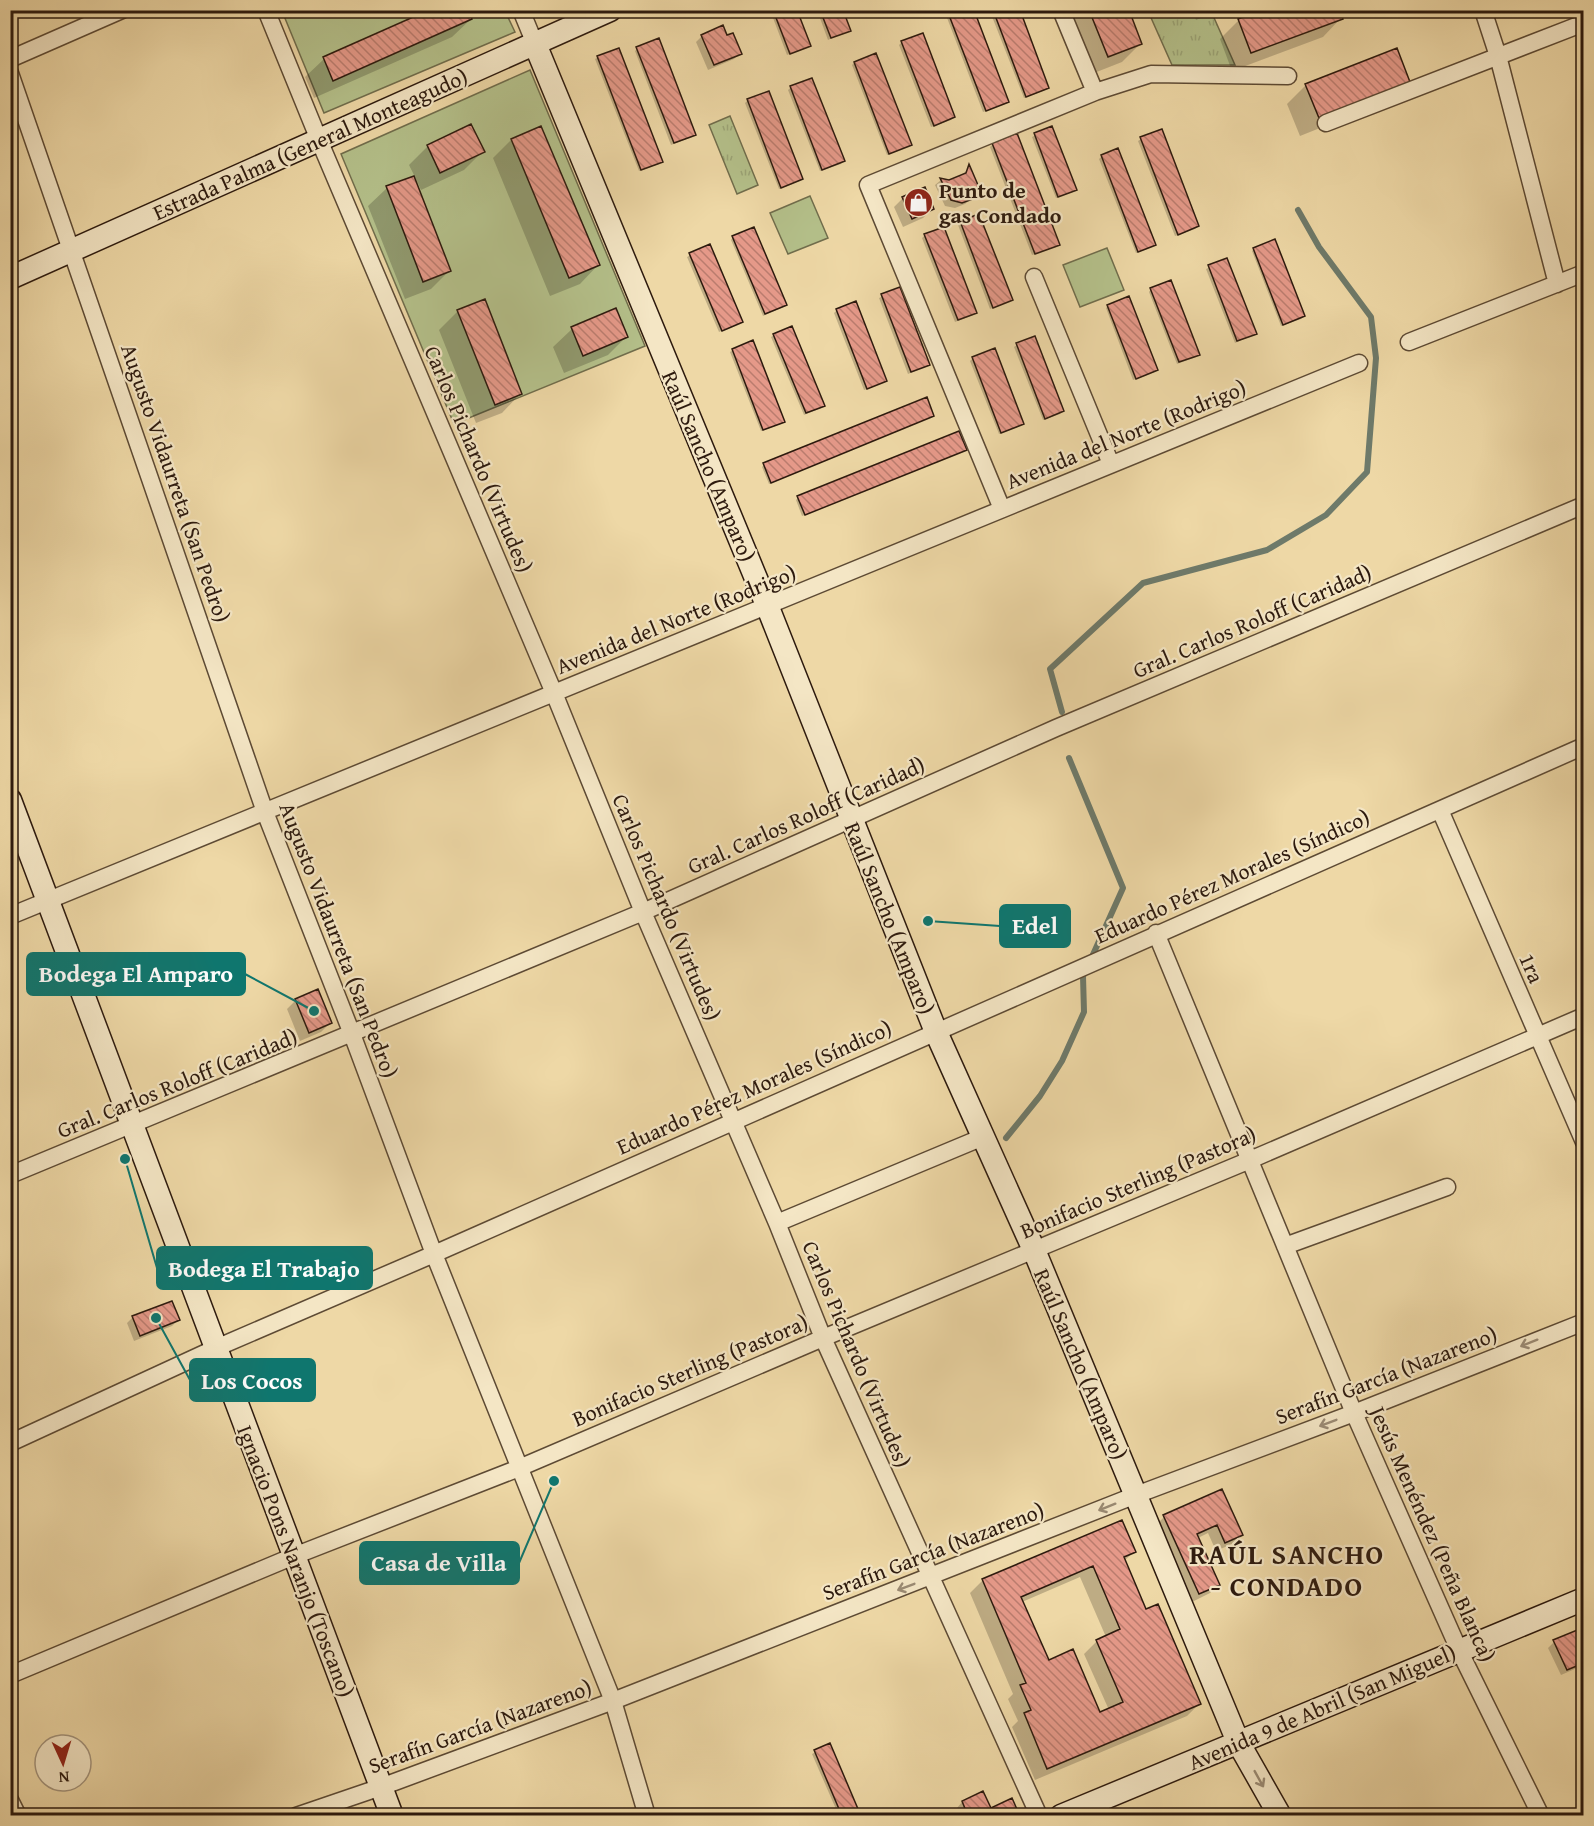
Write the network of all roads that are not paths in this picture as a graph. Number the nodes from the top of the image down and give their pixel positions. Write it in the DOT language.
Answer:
graph roads {
  1 [pos="122,10"];
  2 [pos="266,10"];
  3 [pos="521,10"];
  4 [pos="610,10"];
  5 [pos="1061,10"];
  6 [pos="1483,10"];
  7 [pos="1584,23"];
  8 [pos="535,44"];
  9 [pos="1498,56"];
  10 [pos="10,59"];
  11 [pos="10,73"];
  12 [pos="1287,76"];
  13 [pos="1095,92"];
  14 [pos="1326,123"];
  15 [pos="319,140"];
  16 [pos="72,251"];
  17 [pos="1584,273"];
  18 [pos="1034,277"];
  19 [pos="10,278"];
  20 [pos="1557,284"];
  21 [pos="1409,342"];
  22 [pos="1359,363"];
  23 [pos="1112,464"];
  24 [pos="1584,505"];
  25 [pos="1002,509"];
  26 [pos="767,605"];
  27 [pos="554,693"];
  28 [pos="1584,746"];
  29 [pos="10,800"];
  30 [pos="1440,810"];
  31 [pos="265,812"];
  32 [pos="851,820"];
  33 [pos="48,901"];
  34 [pos="644,912"];
  35 [pos="10,916"];
  36 [pos="1156,933"];
  37 [pos="1584,1016"];
  38 [pos="936,1032"];
  39 [pos="352,1035"];
  40 [pos="1537,1037"];
  41 [pos="733,1120"];
  42 [pos="133,1126"];
  43 [pos="983,1137"];
  44 [pos="1584,1142"];
  45 [pos="1250,1160"];
  46 [pos="10,1175"];
  47 [pos="1447,1187"];
  48 [pos="777,1223"];
  49 [pos="1285,1246"];
  50 [pos="1034,1250"];
  51 [pos="434,1254"];
  52 [pos="1584,1322"];
  53 [pos="823,1338"];
  54 [pos="216,1348"];
  55 [pos="1353,1413"];
  56 [pos="10,1443"];
  57 [pos="519,1468"];
  58 [pos="1136,1496"];
  59 [pos="294,1556"];
  60 [pos="930,1577"];
  61 [pos="1584,1599"];
  62 [pos="1459,1650"];
  63 [pos="10,1675"];
  64 [pos="613,1701"];
  65 [pos="1238,1742"];
  66 [pos="381,1787"];
  67 [pos="10,1800"];
  68 [pos="18,1815"];
  69 [pos="296,1815"];
  70 [pos="392,1815"];
  71 [pos="647,1815"];
  72 [pos="1039,1815"];
  73 [pos="1061,1815"];
  74 [pos="1280,1815"];
  75 [pos="1541,1815"];
  1 -- 10 [label="street"];
  2 -- 15 [label="street, Carlos Pichardo (Virtudes)"];
  3 -- 8 [label="street, Raúl Sancho (Amparo)"];
  4 -- 8 [label="street, Estrada Palma (General Monteagudo)"];
  5 -- 13 [label="street"];
  6 -- 9 [label="street"];
  7 -- 9 [label="street"];
  8 -- 15 [label="street, Estrada Palma (General Monteagudo)"];
  8 -- 26 [label="street, Raúl Sancho (Amparo)"];
  9 -- 14 [label="street"];
  9 -- 20 [label="street"];
  11 -- 16 [label="street, Augusto Vidaurreta (San Pedro)"];
  12 -- 13 [label="street"];
  13 -- 25 [label="street"];
  15 -- 16 [label="street, Estrada Palma (General Monteagudo)"];
  15 -- 27 [label="street, Carlos Pichardo (Virtudes)"];
  16 -- 19 [label="street, Estrada Palma (General Monteagudo)"];
  16 -- 31 [label="street, Augusto Vidaurreta (San Pedro)"];
  17 -- 20 [label="street"];
  18 -- 23 [label="street"];
  20 -- 21 [label="street"];
  22 -- 23 [label="street, Avenida del Norte (Rodrigo)"];
  23 -- 25 [label="street, Avenida del Norte (Rodrigo)"];
  24 -- 32 [label="street, Gral. Carlos Roloff (Caridad)"];
  25 -- 26 [label="street, Avenida del Norte (Rodrigo)"];
  26 -- 27 [label="street, Avenida del Norte (Rodrigo)"];
  26 -- 32 [label="street, Raúl Sancho (Amparo)"];
  27 -- 31 [label="street, Avenida del Norte (Rodrigo)"];
  27 -- 34 [label="street, Carlos Pichardo (Virtudes)"];
  28 -- 30 [label="street, Eduardo Pérez Morales (Síndico)"];
  29 -- 33 [label="street, Ignacio Pons Naranjo (Toscano)"];
  30 -- 36 [label="street, Eduardo Pérez Morales (Síndico)"];
  30 -- 40 [label="street, 1ra"];
  31 -- 33 [label="street, Avenida del Norte (Rodrigo)"];
  31 -- 39 [label="street, Augusto Vidaurreta (San Pedro)"];
  32 -- 34 [label="street, Gral. Carlos Roloff (Caridad)"];
  32 -- 38 [label="street, Raúl Sancho (Amparo)"];
  33 -- 35 [label="street, Avenida del Norte (Rodrigo)"];
  33 -- 42 [label="street, Ignacio Pons Naranjo (Toscano)"];
  34 -- 39 [label="street, Gral. Carlos Roloff (Caridad)"];
  34 -- 41 [label="street, Carlos Pichardo (Virtudes)"];
  36 -- 38 [label="street, Eduardo Pérez Morales (Síndico)"];
  36 -- 45 [label="street, Jesús Menéndez (Peña Blanca)"];
  37 -- 40 [label="street, Bonifacio Sterling (Pastora)"];
  38 -- 41 [label="street, Eduardo Pérez Morales (Síndico)"];
  38 -- 43 [label="street, Raúl Sancho (Amparo)"];
  39 -- 42 [label="street, Gral. Carlos Roloff (Caridad)"];
  39 -- 51 [label="street, Augusto Vidaurreta (San Pedro)"];
  40 -- 44 [label="street, 1ra"];
  40 -- 45 [label="street, Bonifacio Sterling (Pastora)"];
  41 -- 48 [label="street, Carlos Pichardo (Virtudes)"];
  41 -- 51 [label="street, Eduardo Pérez Morales (Síndico)"];
  42 -- 46 [label="street, Gral. Carlos Roloff (Caridad)"];
  42 -- 54 [label="street, Ignacio Pons Naranjo (Toscano)"];
  43 -- 48 [label="street"];
  43 -- 50 [label="street, Raúl Sancho (Amparo)"];
  45 -- 49 [label="street, Jesús Menéndez (Peña Blanca)"];
  45 -- 50 [label="street, Bonifacio Sterling (Pastora)"];
  47 -- 49 [label="street"];
  48 -- 53 [label="street, Carlos Pichardo (Virtudes)"];
  49 -- 55 [label="street, Jesús Menéndez (Peña Blanca)"];
  50 -- 53 [label="street, Bonifacio Sterling (Pastora)"];
  50 -- 58 [label="street, Raúl Sancho (Amparo)"];
  51 -- 54 [label="street, Eduardo Pérez Morales (Síndico)"];
  51 -- 57 [label="street, Augusto Vidaurreta (San Pedro)"];
  52 -- 55 [label="street, Serafín García (Nazareno), one-way"];
  53 -- 57 [label="street, Bonifacio Sterling (Pastora)"];
  53 -- 60 [label="street, Carlos Pichardo (Virtudes)"];
  54 -- 56 [label="street, Eduardo Pérez Morales (Síndico)"];
  54 -- 59 [label="street, Ignacio Pons Naranjo (Toscano)"];
  55 -- 58 [label="street, Serafín García (Nazareno), one-way"];
  55 -- 62 [label="street, Jesús Menéndez (Peña Blanca)"];
  57 -- 59 [label="street, Bonifacio Sterling (Pastora)"];
  57 -- 64 [label="street, Augusto Vidaurreta (San Pedro)"];
  58 -- 60 [label="street, Serafín García (Nazareno), one-way"];
  58 -- 65 [label="street, Raúl Sancho (Amparo)"];
  59 -- 63 [label="street, Bonifacio Sterling (Pastora)"];
  59 -- 66 [label="street, Ignacio Pons Naranjo (Toscano)"];
  60 -- 64 [label="street, Serafín García (Nazareno), one-way"];
  60 -- 72 [label="street, Carlos Pichardo (Virtudes)"];
  61 -- 62 [label="street, Avenida 9 de Abril (San Miguel)"];
  62 -- 65 [label="street, Avenida 9 de Abril (San Miguel)"];
  62 -- 75 [label="street, Jesús Menéndez (Peña Blanca)"];
  64 -- 66 [label="street, Serafín García (Nazareno)"];
  64 -- 71 [label="street, Augusto Vidaurreta (San Pedro)"];
  65 -- 73 [label="street, Avenida 9 de Abril (San Miguel)"];
  65 -- 74 [label="street, Raúl Sancho (Amparo), one-way"];
  66 -- 69 [label="street, Serafín García (Nazareno)"];
  66 -- 70 [label="street, Ignacio Pons Naranjo (Toscano)"];
  67 -- 68 [label="street"];
}
